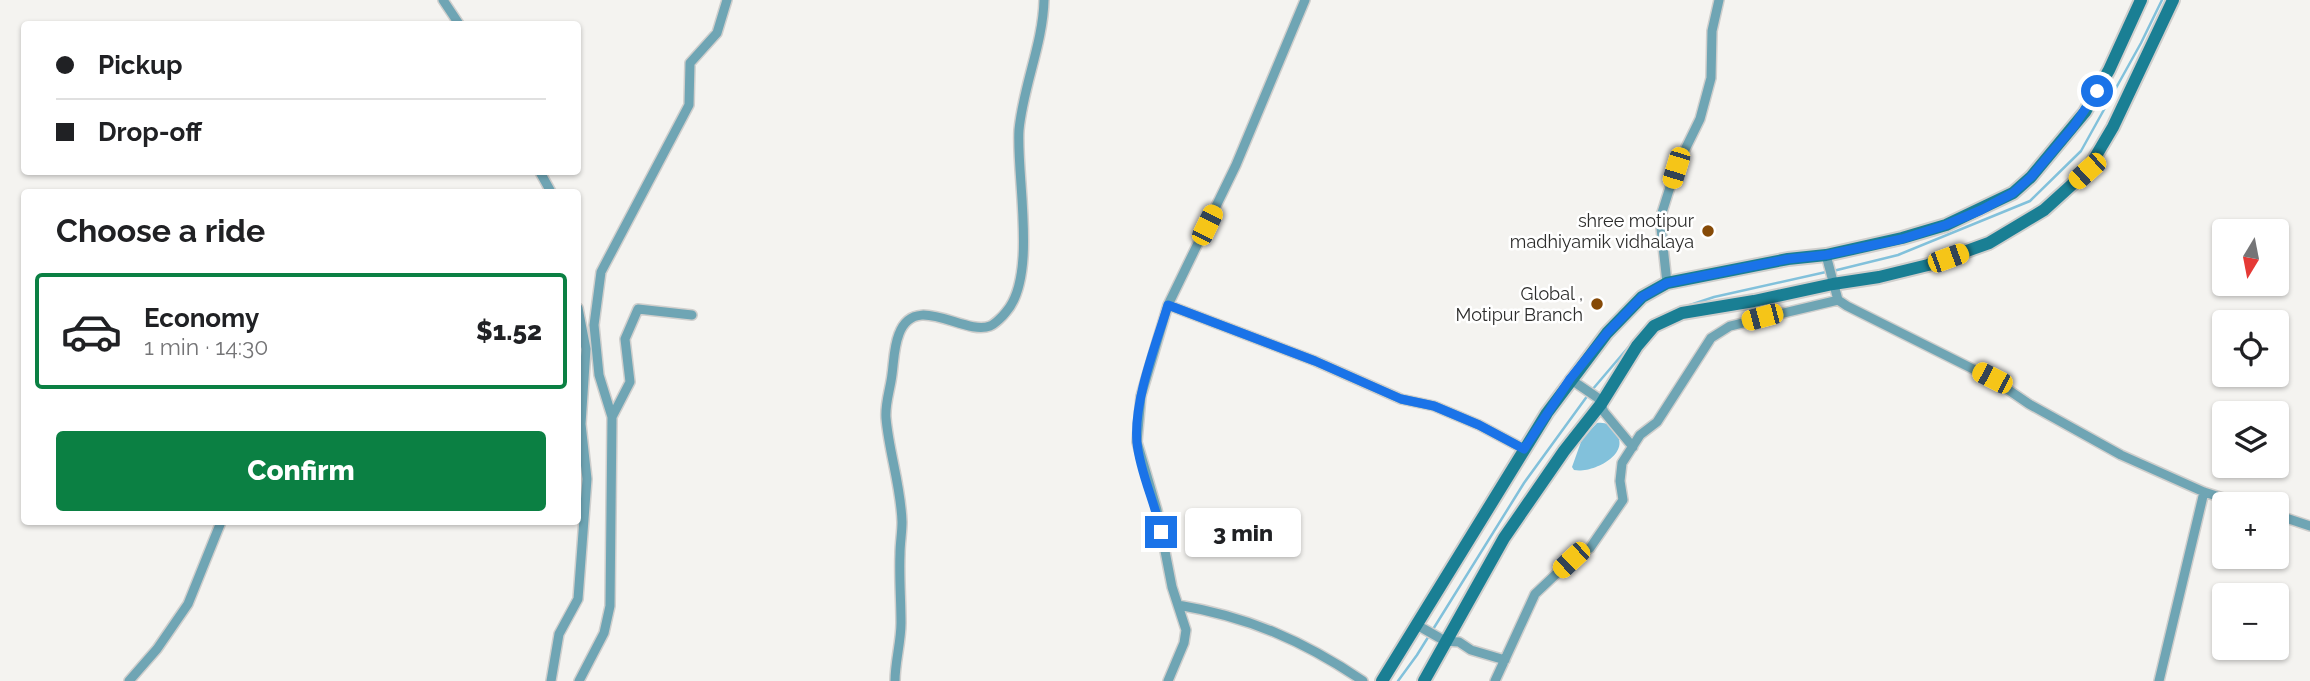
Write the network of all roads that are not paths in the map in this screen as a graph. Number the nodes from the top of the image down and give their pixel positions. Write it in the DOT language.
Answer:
graph roads {
  1 [pos="443,0"];
  2 [pos="727,0"];
  3 [pos="1044,0"];
  4 [pos="1305,0"];
  5 [pos="1719,0"];
  6 [pos="2141,0"];
  7 [pos="2173,0"];
  8 [pos="456,21"];
  9 [pos="1827,259"];
  10 [pos="1833,281"];
  11 [pos="1667,283"];
  12 [pos="1838,300"];
  13 [pos="1168,305"];
  14 [pos="692,315"];
  15 [pos="581,323"];
  16 [pos="1576,383"];
  17 [pos="1600,401"];
  18 [pos="612,417"];
  19 [pos="581,424"];
  20 [pos="581,424"];
  21 [pos="1633,446"];
  22 [pos="1524,449"];
  23 [pos="2204,492"];
  24 [pos="2212,495"];
  25 [pos="2289,519"];
  26 [pos="220,525"];
  27 [pos="2310,526"];
  28 [pos="1178,605"];
  29 [pos="1417,625"];
  30 [pos="1445,641"];
  31 [pos="1505,660"];
  32 [pos="129,681"];
  33 [pos="551,681"];
  34 [pos="579,681"];
  35 [pos="895,681"];
  36 [pos="1168,681"];
  37 [pos="1363,681"];
  38 [pos="1382,681"];
  39 [pos="1424,681"];
  40 [pos="1496,681"];
  41 [pos="2159,681"];
  1 -- 8 [label="street"];
  2 -- 18 [label="street"];
  3 -- 35 [label="street"];
  4 -- 13 [label="street"];
  5 -- 11 [label="street"];
  6 -- 9 [label="main road"];
  7 -- 10 [label="main road"];
  9 -- 10 [label="street"];
  9 -- 11 [label="main road"];
  10 -- 12 [label="street"];
  10 -- 17 [label="main road"];
  11 -- 16 [label="main road"];
  12 -- 21 [label="street"];
  12 -- 23 [label="street"];
  13 -- 22 [label="street"];
  13 -- 28 [label="street"];
  14 -- 18 [label="street"];
  15 -- 20 [label="street"];
  16 -- 17 [label="street"];
  16 -- 22 [label="main road"];
  17 -- 21 [label="street"];
  17 -- 30 [label="main road"];
  18 -- 34 [label="street"];
  19 -- 33 [label="street"];
  21 -- 31 [label="street"];
  22 -- 29 [label="main road"];
  23 -- 24 [label="street"];
  23 -- 41 [label="street"];
  25 -- 27 [label="street"];
  26 -- 32 [label="street"];
  28 -- 36 [label="street"];
  28 -- 37 [label="street"];
  29 -- 30 [label="street"];
  29 -- 38 [label="main road"];
  30 -- 31 [label="street"];
  30 -- 39 [label="main road"];
  31 -- 40 [label="street"];
}
